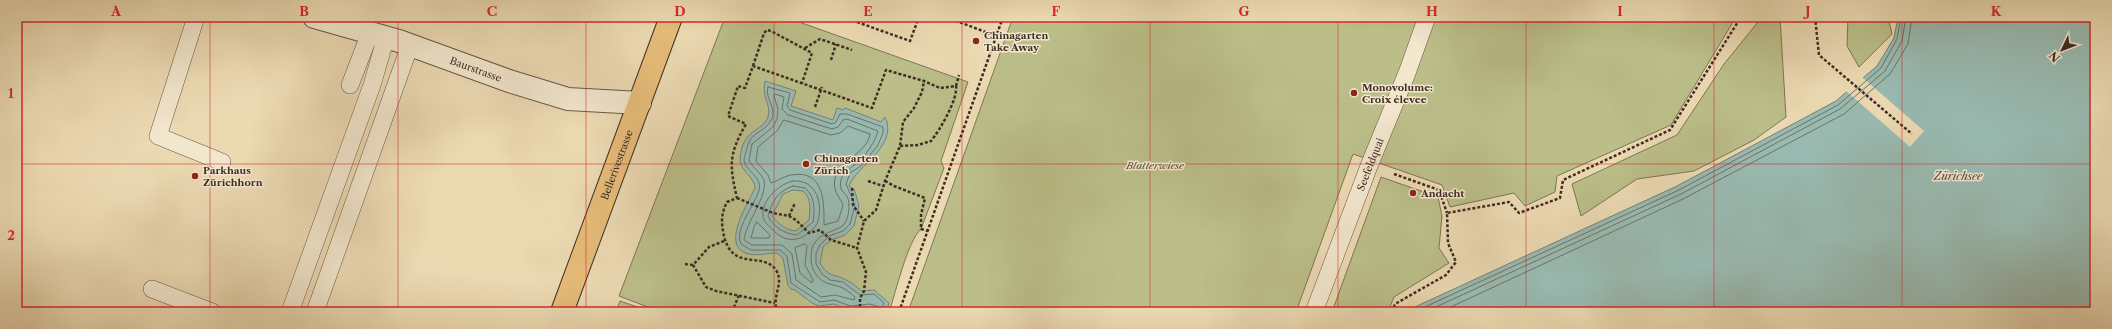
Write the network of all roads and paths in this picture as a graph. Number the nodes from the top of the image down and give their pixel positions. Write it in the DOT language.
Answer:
graph roads {
  1 [pos="196,17"];
  2 [pos="314,17"];
  3 [pos="671,17"];
  4 [pos="843,17"];
  5 [pos="919,17"];
  6 [pos="946,17"];
  7 [pos="1003,17"];
  8 [pos="1427,17"];
  9 [pos="1741,17"];
  10 [pos="1815,17"];
  11 [pos="378,35"];
  12 [pos="996,36"];
  13 [pos="836,44"];
  14 [pos="410,45"];
  15 [pos="804,48"];
  16 [pos="852,50"];
  17 [pos="831,60"];
  18 [pos="753,66"];
  19 [pos="959,75"];
  20 [pos="924,81"];
  21 [pos="802,83"];
  22 [pos="350,85"];
  23 [pos="956,86"];
  24 [pos="821,89"];
  25 [pos="640,103"];
  26 [pos="816,107"];
  27 [pos="1912,134"];
  28 [pos="900,146"];
  29 [pos="222,162"];
  30 [pos="1369,166"];
  31 [pos="868,181"];
  32 [pos="885,181"];
  33 [pos="883,186"];
  34 [pos="852,188"];
  35 [pos="737,198"];
  36 [pos="795,203"];
  37 [pos="1447,213"];
  38 [pos="789,216"];
  39 [pos="864,221"];
  40 [pos="928,231"];
  41 [pos="724,241"];
  42 [pos="856,248"];
  43 [pos="685,264"];
  44 [pos="693,265"];
  45 [pos="152,289"];
  46 [pos="739,294"];
  47 [pos="776,303"];
  48 [pos="212,312"];
  49 [pos="290,312"];
  50 [pos="315,312"];
  51 [pos="562,312"];
  52 [pos="732,312"];
  53 [pos="778,312"];
  54 [pos="860,312"];
  55 [pos="899,312"];
  56 [pos="1314,312"];
  57 [pos="1392,312"];
  1 -- 29 [label="lane"];
  2 -- 11 [label="street, Baurstrasse"];
  3 -- 25 [label="main road, Bellerivestrasse"];
  4 -- 5 [label="path"];
  6 -- 12 [label="path"];
  7 -- 12 [label="path"];
  8 -- 30 [label="lane, Seefeldquai"];
  9 -- 37 [label="path"];
  10 -- 27 [label="path"];
  11 -- 14 [label="street, Baurstrasse"];
  11 -- 22 [label="lane"];
  11 -- 49 [label="lane"];
  12 -- 40 [label="path"];
  13 -- 15 [label="path"];
  13 -- 16 [label="path"];
  13 -- 17 [label="path"];
  14 -- 25 [label="street, Baurstrasse"];
  14 -- 50 [label="lane"];
  15 -- 18 [label="path"];
  15 -- 21 [label="path"];
  18 -- 21 [label="path"];
  18 -- 35 [label="path"];
  19 -- 23 [label="path"];
  20 -- 23 [label="path"];
  20 -- 24 [label="path"];
  20 -- 28 [label="path"];
  21 -- 24 [label="path"];
  23 -- 28 [label="path"];
  24 -- 26 [label="path"];
  25 -- 51 [label="main road, Bellerivestrasse"];
  28 -- 32 [label="path"];
  30 -- 37 [label="path"];
  30 -- 56 [label="lane, Seefeldquai"];
  31 -- 33 [label="path"];
  32 -- 33 [label="path"];
  32 -- 40 [label="path"];
  33 -- 39 [label="path"];
  34 -- 39 [label="path"];
  35 -- 38 [label="path"];
  35 -- 41 [label="path"];
  36 -- 38 [label="path"];
  37 -- 57 [label="path"];
  38 -- 42 [label="path"];
  39 -- 42 [label="path"];
  40 -- 55 [label="path"];
  41 -- 44 [label="path"];
  41 -- 47 [label="path"];
  42 -- 54 [label="path"];
  43 -- 44 [label="path"];
  44 -- 46 [label="path"];
  45 -- 48 [label="lane"];
  46 -- 47 [label="path"];
  46 -- 52 [label="path"];
  47 -- 53 [label="path"];
}
